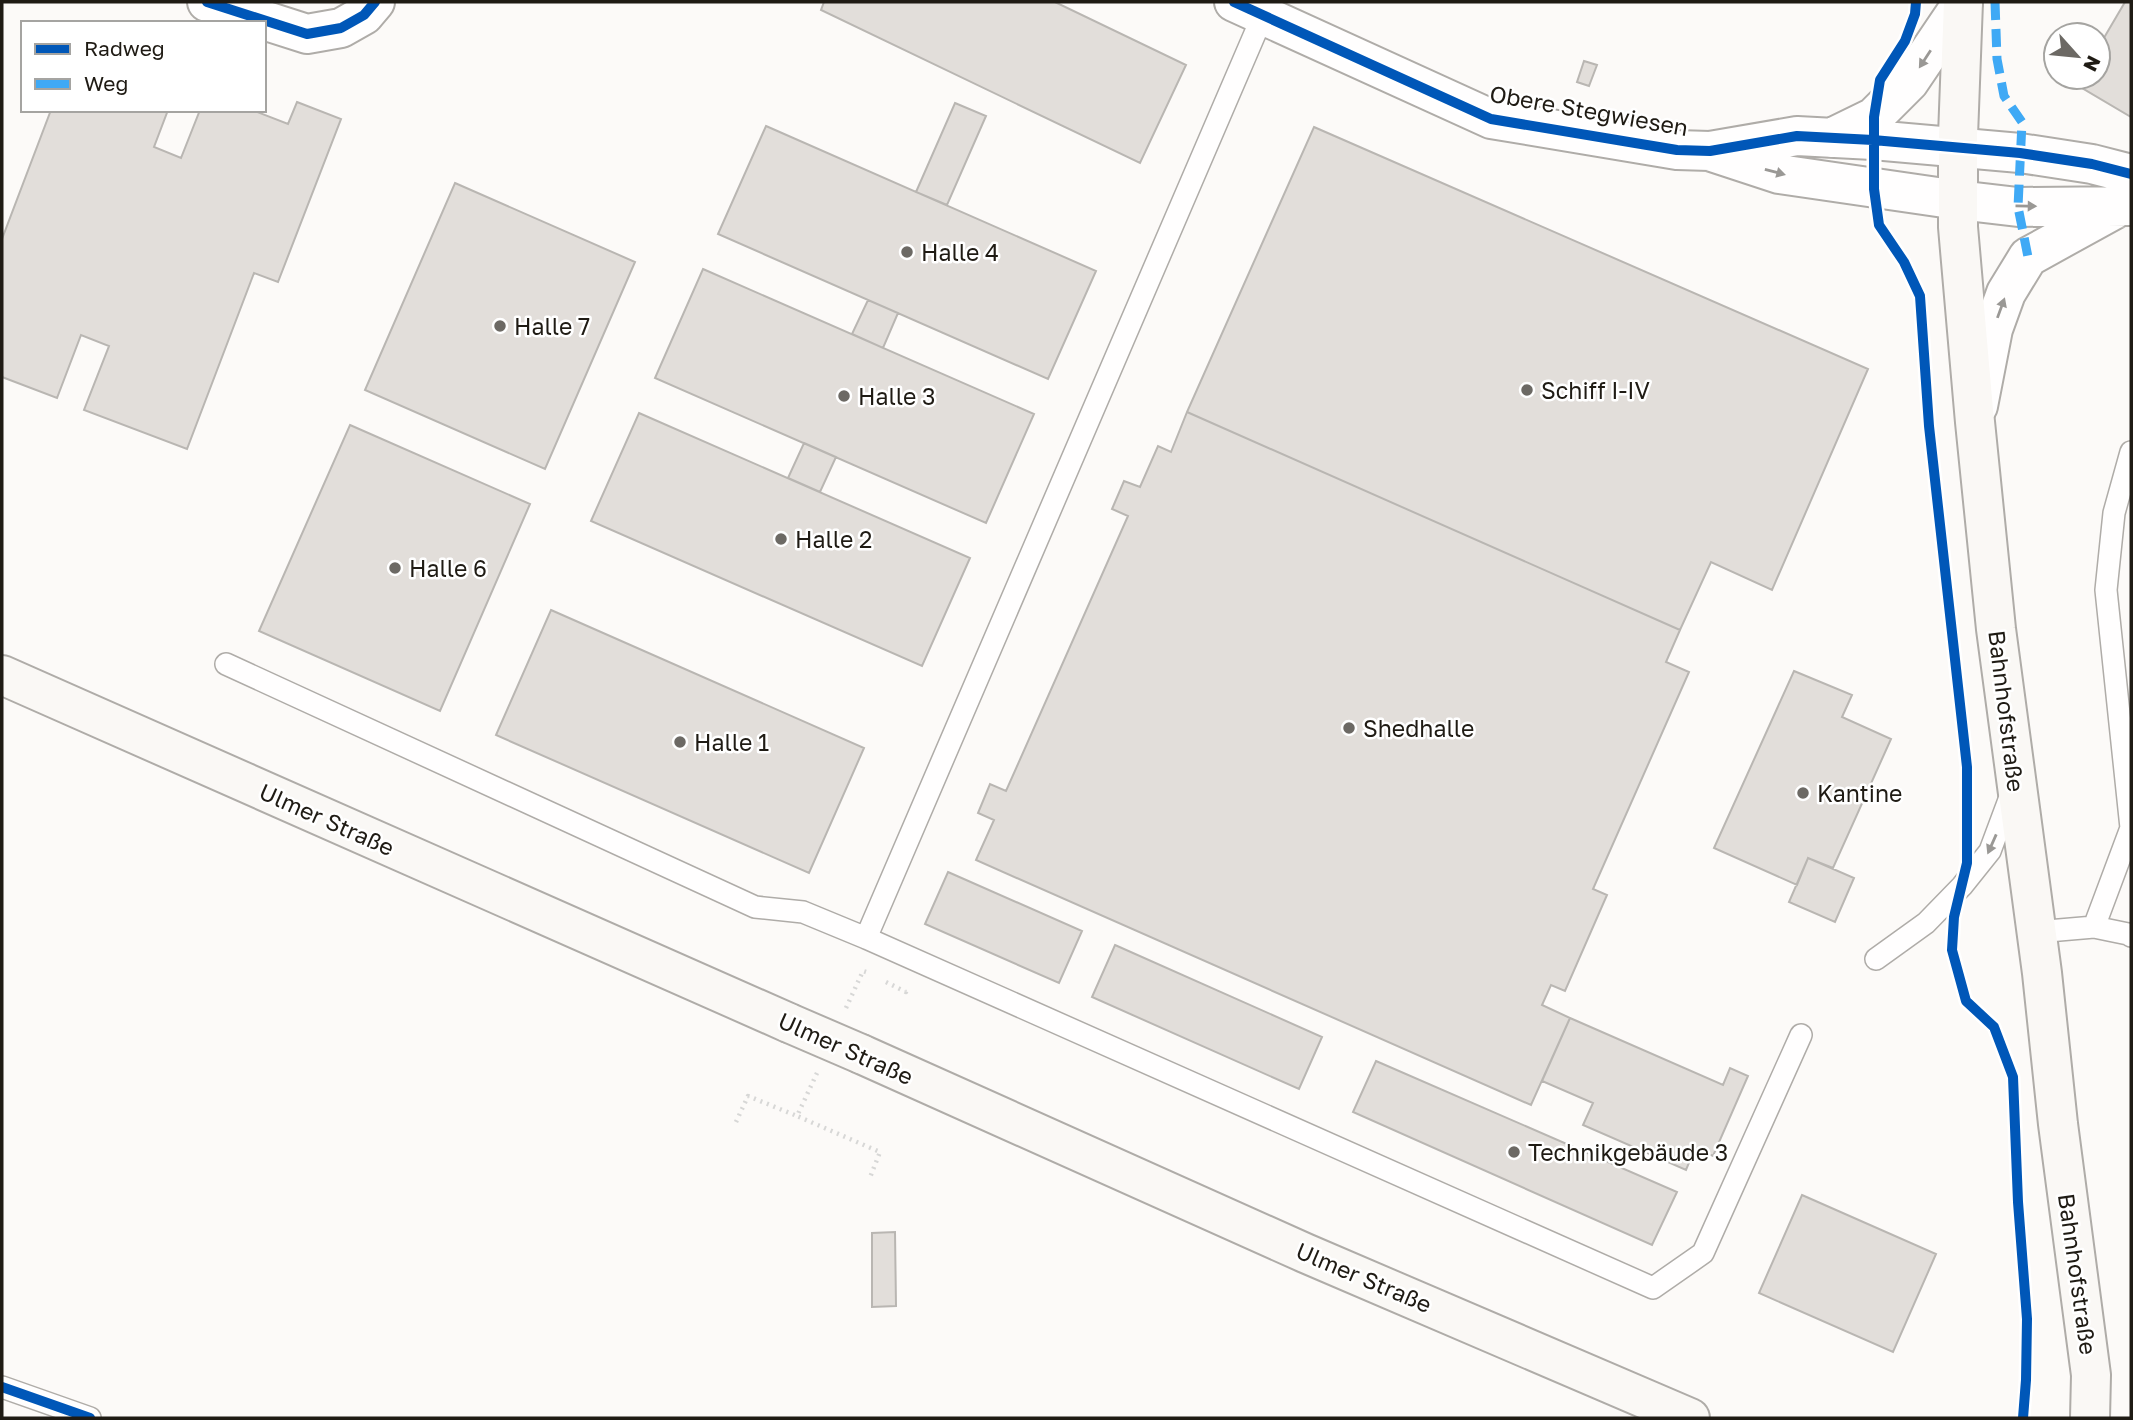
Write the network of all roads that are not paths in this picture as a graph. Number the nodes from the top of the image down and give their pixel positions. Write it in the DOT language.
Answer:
graph roads {
  1 [pos="207,2"];
  2 [pos="375,2"];
  3 [pos="1963,2"];
  4 [pos="1249,8"];
  5 [pos="1831,138"];
  6 [pos="1958,148"];
  7 [pos="1710,151"];
  8 [pos="2127,196"];
  9 [pos="1958,200"];
  10 [pos="1975,422"];
  11 [pos="2131,452"];
  12 [pos="226,664"];
  13 [pos="2,675"];
  14 [pos="2016,780"];
  15 [pos="2094,927"];
  16 [pos="2036,932"];
  17 [pos="2131,936"];
  18 [pos="866,938"];
  19 [pos="1876,959"];
  20 [pos="1801,1035"];
  21 [pos="2091,1375"];
  22 [pos="2,1387"];
  23 [pos="90,1418"];
  24 [pos="1690,1418"];
  25 [pos="2090,1418"];
  26 [pos="2114,1418"];
  1 -- 2 [label="street"];
  3 -- 5 [label="street, Obere Stegwiesen, one-way"];
  3 -- 6 [label="main road, Bahnhofstraße"];
  4 -- 7 [label="street, Obere Stegwiesen"];
  4 -- 18 [label="lane"];
  5 -- 6 [label="street, Obere Stegwiesen"];
  5 -- 7 [label="street, Obere Stegwiesen"];
  6 -- 8 [label="street, Obere Stegwiesen"];
  6 -- 9 [label="main road, Bahnhofstraße"];
  7 -- 9 [label="street, Obere Stegwiesen, one-way"];
  9 -- 8 [label="street, Obere Stegwiesen, one-way"];
  10 -- 8 [label="street, one-way"];
  9 -- 10 [label="main road, Bahnhofstraße"];
  10 -- 14 [label="main road, Bahnhofstraße"];
  11 -- 15 [label="lane"];
  12 -- 18 [label="lane"];
  13 -- 24 [label="main road, Ulmer Straße, bridge"];
  14 -- 16 [label="main road, Bahnhofstraße"];
  14 -- 19 [label="lane, one-way"];
  15 -- 16 [label="lane"];
  15 -- 17 [label="lane"];
  16 -- 21 [label="main road, Bahnhofstraße"];
  18 -- 20 [label="lane"];
  21 -- 25 [label="main road, Bahnhofstraße"];
  21 -- 26 [label="main road"];
  22 -- 23 [label="lane"];
}
